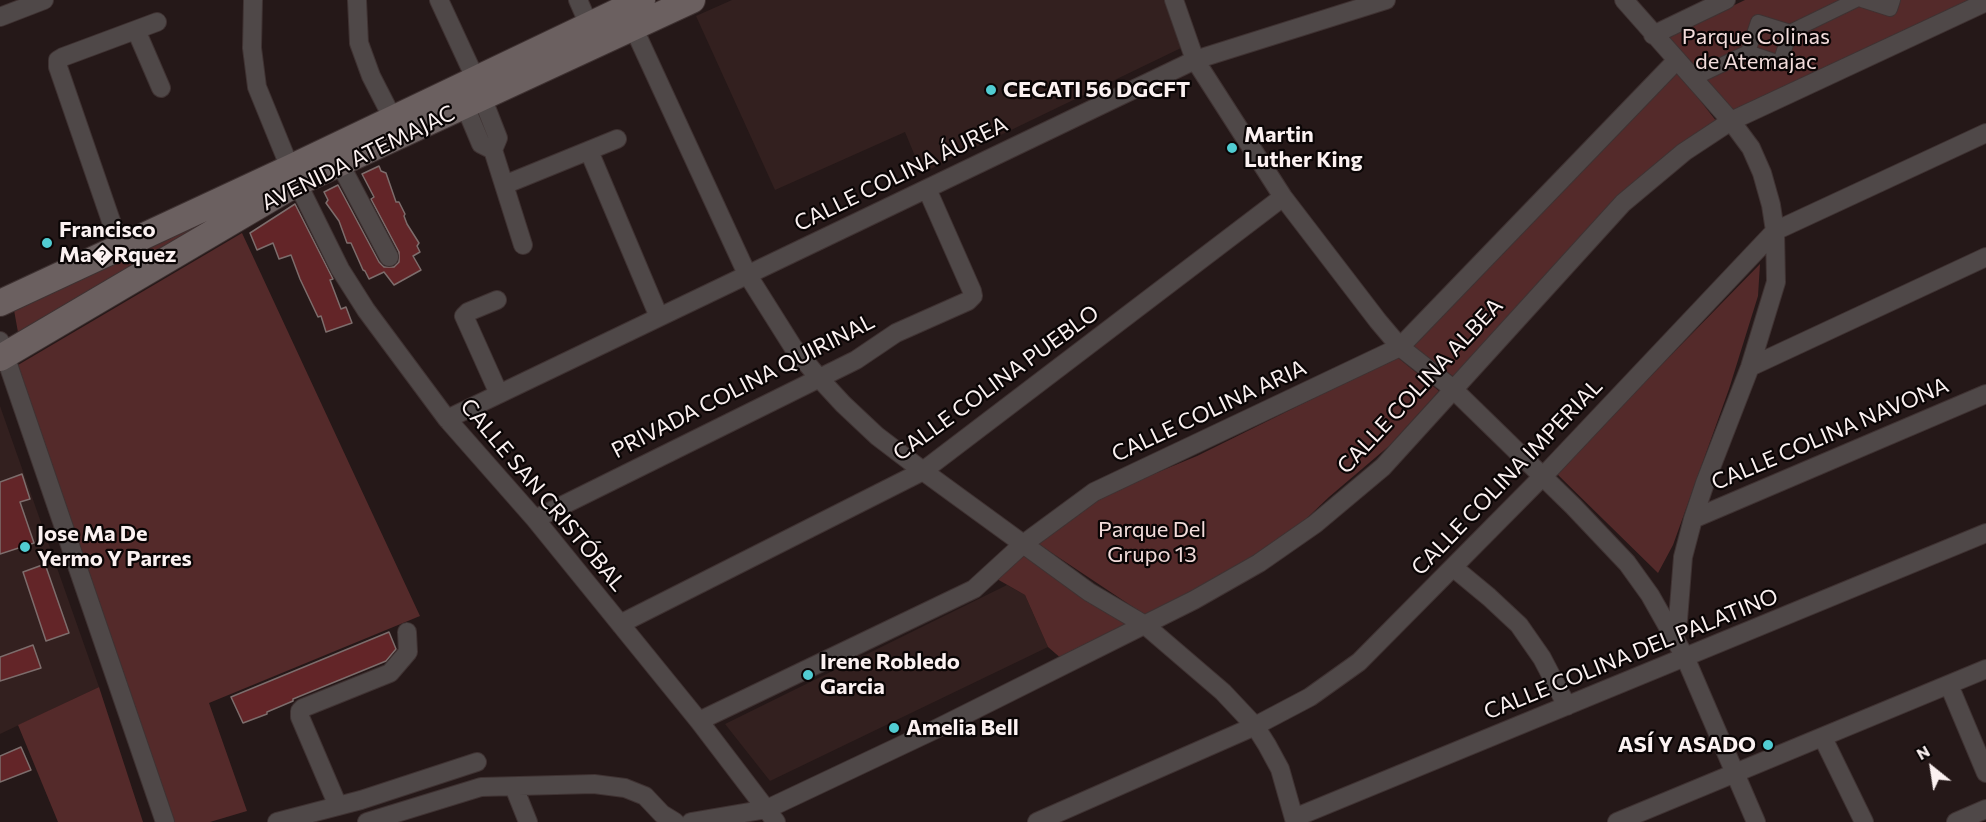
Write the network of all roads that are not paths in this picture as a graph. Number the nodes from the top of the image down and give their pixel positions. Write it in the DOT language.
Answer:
graph roads {
  1 [pos="44,0"];
  2 [pos="253,0"];
  3 [pos="357,0"];
  4 [pos="439,0"];
  5 [pos="578,0"];
  6 [pos="692,0"];
  7 [pos="1174,0"];
  8 [pos="1386,0"];
  9 [pos="1624,0"];
  10 [pos="1726,0"];
  11 [pos="1856,0"];
  12 [pos="1862,0"];
  13 [pos="1893,0"];
  14 [pos="1986,2"];
  15 [pos="633,11"];
  16 [pos="0,17"];
  17 [pos="156,22"];
  18 [pos="588,25"];
  19 [pos="136,30"];
  20 [pos="1790,32"];
  21 [pos="1653,35"];
  22 [pos="1748,52"];
  23 [pos="1195,60"];
  24 [pos="1676,61"];
  25 [pos="1703,74"];
  26 [pos="161,88"];
  27 [pos="474,94"];
  28 [pos="393,119"];
  29 [pos="1731,121"];
  30 [pos="1986,133"];
  31 [pos="617,139"];
  32 [pos="589,151"];
  33 [pos="340,164"];
  34 [pos="294,176"];
  35 [pos="504,185"];
  36 [pos="927,189"];
  37 [pos="1283,197"];
  38 [pos="1775,231"];
  39 [pos="523,245"];
  40 [pos="120,247"];
  41 [pos="390,257"];
  42 [pos="1986,257"];
  43 [pos="747,274"];
  44 [pos="497,300"];
  45 [pos="0,303"];
  46 [pos="659,317"];
  47 [pos="1400,347"];
  48 [pos="2,351"];
  49 [pos="1750,367"];
  50 [pos="819,378"];
  51 [pos="1452,388"];
  52 [pos="499,394"];
  53 [pos="1986,394"];
  54 [pos="447,419"];
  55 [pos="923,471"];
  56 [pos="1542,478"];
  57 [pos="535,519"];
  58 [pos="1694,519"];
  59 [pos="1986,533"];
  60 [pos="1022,545"];
  61 [pos="1454,568"];
  62 [pos="620,624"];
  63 [pos="1144,624"];
  64 [pos="407,632"];
  65 [pos="1673,637"];
  66 [pos="1685,657"];
  67 [pos="1986,669"];
  68 [pos="1949,685"];
  69 [pos="1568,706"];
  70 [pos="699,721"];
  71 [pos="1255,726"];
  72 [pos="1823,738"];
  73 [pos="477,762"];
  74 [pos="1734,773"];
  75 [pos="1986,773"];
  76 [pos="514,787"];
  77 [pos="361,800"];
  78 [pos="338,806"];
  79 [pos="1986,809"];
  80 [pos="771,816"];
  81 [pos="1295,820"];
  82 [pos="165,822"];
  83 [pos="277,822"];
  84 [pos="366,822"];
  85 [pos="528,822"];
  86 [pos="675,822"];
  87 [pos="691,822"];
  88 [pos="1037,822"];
  89 [pos="1617,822"];
  90 [pos="1756,822"];
  91 [pos="1864,822"];
  92 [pos="1956,822"];
  1 -- 16 [label="street"];
  2 -- 34 [label="street, CALLE SAN CRISTÓBAL"];
  3 -- 28 [label="street"];
  4 -- 27 [label="street"];
  5 -- 18 [label="street"];
  6 -- 15 [label="main road, AVENIDA ATEMAJAC"];
  7 -- 23 [label="street"];
  8 -- 23 [label="street, CALLE COLINA ÁUREA"];
  9 -- 21 [label="street"];
  10 -- 21 [label="street"];
  11 -- 20 [label="street"];
  12 -- 13 [label="street"];
  14 -- 29 [label="street, CALLE COLINA ALBEA"];
  15 -- 18 [label="main road, AVENIDA ATEMAJAC"];
  15 -- 27 [label="main road, AVENIDA ATEMAJAC"];
  15 -- 43 [label="street"];
  17 -- 19 [label="street"];
  18 -- 27 [label="main road, AVENIDA ATEMAJAC"];
  19 -- 26 [label="street"];
  19 -- 40 [label="street"];
  20 -- 22 [label="street"];
  20 -- 22 [label="street"];
  21 -- 24 [label="street"];
  22 -- 25 [label="street"];
  23 -- 36 [label="street, CALLE COLINA ÁUREA"];
  23 -- 37 [label="street"];
  24 -- 29 [label="street"];
  24 -- 47 [label="street, CALLE COLINA ARIA"];
  27 -- 28 [label="main road, AVENIDA ATEMAJAC"];
  27 -- 33 [label="main road, AVENIDA ATEMAJAC"];
  27 -- 35 [label="street"];
  28 -- 34 [label="main road, AVENIDA ATEMAJAC"];
  29 -- 38 [label="street"];
  29 -- 51 [label="street, CALLE COLINA ALBEA"];
  30 -- 38 [label="street, CALLE COLINA IMPERIAL"];
  31 -- 32 [label="street"];
  32 -- 35 [label="street"];
  32 -- 46 [label="street"];
  33 -- 34 [label="main road, AVENIDA ATEMAJAC"];
  33 -- 41 [label="street"];
  34 -- 40 [label="main road, AVENIDA ATEMAJAC"];
  34 -- 48 [label="main road, AVENIDA ATEMAJAC"];
  34 -- 54 [label="street, CALLE SAN CRISTÓBAL"];
  35 -- 39 [label="street"];
  36 -- 43 [label="street, CALLE COLINA ÁUREA"];
  36 -- 50 [label="street, PRIVADA COLINA QUIRINAL"];
  37 -- 47 [label="street"];
  37 -- 55 [label="street, CALLE COLINA PUEBLO"];
  38 -- 49 [label="street"];
  38 -- 56 [label="street, CALLE COLINA IMPERIAL"];
  40 -- 45 [label="main road, AVENIDA ATEMAJAC"];
  42 -- 49 [label="street"];
  43 -- 46 [label="street, CALLE COLINA ÁUREA"];
  43 -- 50 [label="street"];
  44 -- 52 [label="street"];
  46 -- 52 [label="street, CALLE COLINA ÁUREA"];
  47 -- 51 [label="street"];
  47 -- 60 [label="street, CALLE COLINA ARIA"];
  48 -- 82 [label="street"];
  49 -- 58 [label="street"];
  50 -- 55 [label="street"];
  50 -- 57 [label="street, PRIVADA COLINA QUIRINAL"];
  51 -- 56 [label="street"];
  51 -- 63 [label="street, CALLE COLINA ALBEA"];
  52 -- 54 [label="street, CALLE COLINA ÁUREA"];
  53 -- 58 [label="street, CALLE COLINA NAVONA"];
  54 -- 57 [label="street, CALLE SAN CRISTÓBAL"];
  55 -- 60 [label="street"];
  55 -- 62 [label="street, CALLE COLINA PUEBLO"];
  56 -- 61 [label="street, CALLE COLINA IMPERIAL"];
  56 -- 65 [label="street"];
  57 -- 62 [label="street, CALLE SAN CRISTÓBAL"];
  58 -- 65 [label="street"];
  59 -- 66 [label="street, CALLE COLINA DEL PALATINO"];
  60 -- 63 [label="street"];
  60 -- 70 [label="street, CALLE COLINA ARIA"];
  61 -- 69 [label="street"];
  61 -- 71 [label="street, CALLE COLINA IMPERIAL"];
  62 -- 70 [label="street, CALLE SAN CRISTÓBAL"];
  63 -- 71 [label="street"];
  63 -- 80 [label="street, CALLE COLINA ALBEA"];
  64 -- 78 [label="street"];
  65 -- 66 [label="street"];
  66 -- 69 [label="street, CALLE COLINA DEL PALATINO"];
  66 -- 74 [label="street"];
  67 -- 68 [label="street"];
  68 -- 72 [label="street"];
  68 -- 75 [label="street"];
  69 -- 81 [label="street, CALLE COLINA DEL PALATINO"];
  70 -- 80 [label="street, CALLE SAN CRISTÓBAL"];
  71 -- 81 [label="street"];
  71 -- 88 [label="street, CALLE COLINA IMPERIAL"];
  72 -- 74 [label="street"];
  72 -- 91 [label="street"];
  73 -- 77 [label="street"];
  74 -- 89 [label="street"];
  74 -- 90 [label="street"];
  76 -- 84 [label="street"];
  76 -- 85 [label="street"];
  76 -- 86 [label="street"];
  77 -- 78 [label="street"];
  77 -- 84 [label="street"];
  78 -- 83 [label="street"];
  79 -- 92 [label="street"];
  80 -- 87 [label="street, CALLE COLINA ALBEA"];
}
